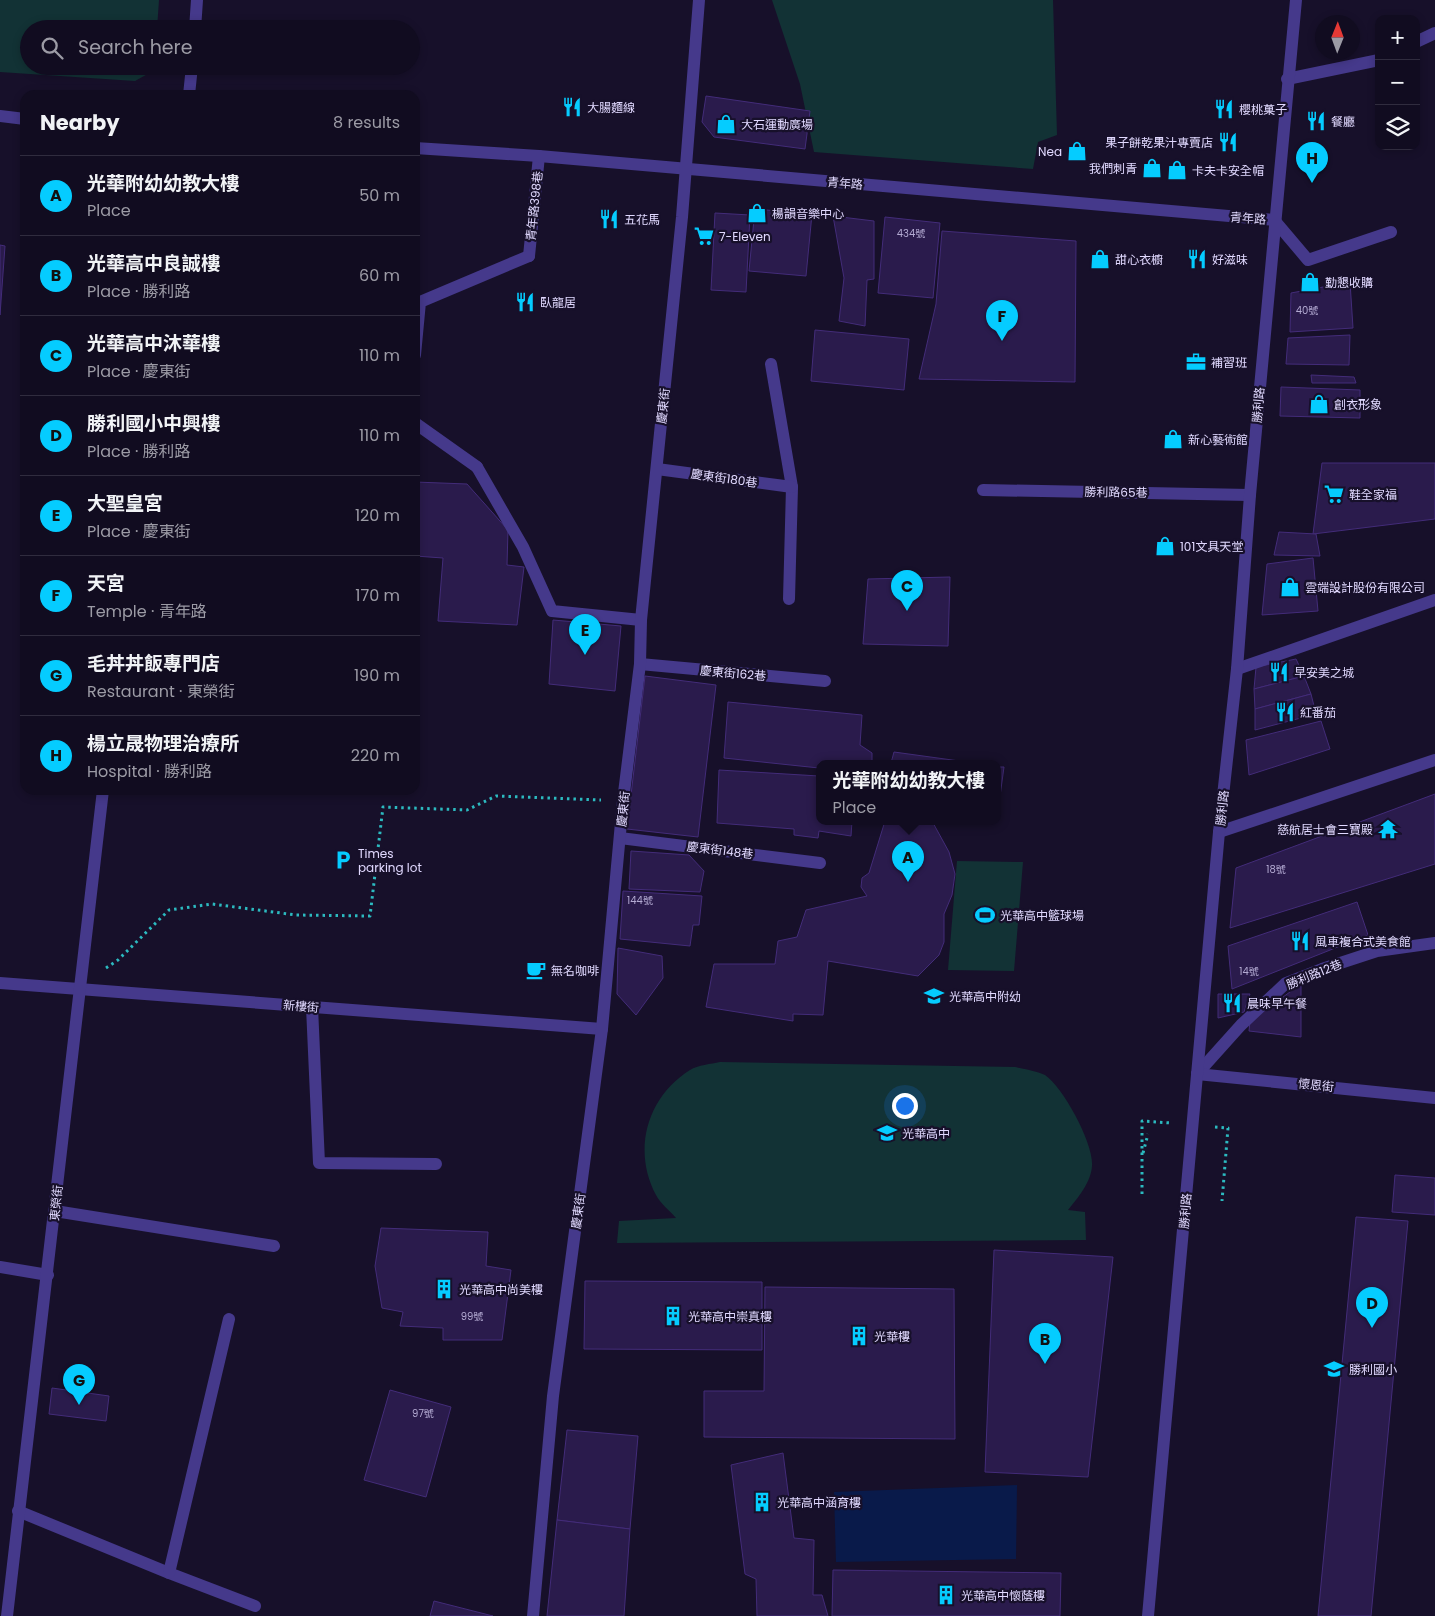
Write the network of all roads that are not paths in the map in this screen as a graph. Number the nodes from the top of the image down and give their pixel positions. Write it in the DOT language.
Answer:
graph roads {
  1 [pos="197,0"];
  2 [pos="699,0"];
  3 [pos="1296,0"];
  4 [pos="196,20"];
  5 [pos="1435,33"];
  6 [pos="1420,40"];
  7 [pos="1375,61"];
  8 [pos="191,75"];
  9 [pos="1287,79"];
  10 [pos="190,90"];
  11 [pos="0,116"];
  12 [pos="20,118"];
  13 [pos="420,148"];
  14 [pos="539,156"];
  15 [pos="685,169"];
  16 [pos="1274,220"];
  17 [pos="1391,232"];
  18 [pos="420,302"];
  19 [pos="771,364"];
  20 [pos="420,426"];
  21 [pos="657,469"];
  22 [pos="792,487"];
  23 [pos="983,490"];
  24 [pos="1250,495"];
  25 [pos="789,599"];
  26 [pos="1435,600"];
  27 [pos="641,620"];
  28 [pos="640,664"];
  29 [pos="1237,669"];
  30 [pos="825,681"];
  31 [pos="1435,760"];
  32 [pos="102,795"];
  33 [pos="1219,832"];
  34 [pos="620,838"];
  35 [pos="820,863"];
  36 [pos="1435,943"];
  37 [pos="0,983"];
  38 [pos="79,988"];
  39 [pos="312,1007"];
  40 [pos="602,1029"];
  41 [pos="1197,1074"];
  42 [pos="1435,1098"];
  43 [pos="436,1164"];
  44 [pos="56,1211"];
  45 [pos="274,1246"];
  46 [pos="0,1267"];
  47 [pos="48,1275"];
  48 [pos="229,1319"];
  49 [pos="18,1510"];
  50 [pos="169,1573"];
  51 [pos="255,1606"];
  52 [pos="8,1616"];
  53 [pos="533,1616"];
  54 [pos="1148,1616"];
  1 -- 4 [label="street"];
  2 -- 15 [label="street, 慶東街"];
  3 -- 9 [label="street, 勝利路"];
  5 -- 6 [label="street"];
  7 -- 9 [label="street"];
  8 -- 10 [label="street"];
  9 -- 16 [label="street, 勝利路"];
  11 -- 12 [label="street"];
  13 -- 14 [label="street, 青年路"];
  14 -- 15 [label="street, 青年路"];
  14 -- 18 [label="street, 青年路398巷"];
  15 -- 16 [label="street, 青年路"];
  15 -- 21 [label="street, 慶東街"];
  16 -- 17 [label="street"];
  16 -- 24 [label="street, 勝利路"];
  19 -- 22 [label="street"];
  20 -- 27 [label="street"];
  21 -- 22 [label="street, 慶東街180巷"];
  21 -- 27 [label="street, 慶東街"];
  22 -- 25 [label="street"];
  23 -- 24 [label="street, 勝利路65巷"];
  24 -- 29 [label="street, 勝利路"];
  26 -- 29 [label="street"];
  27 -- 28 [label="street, 慶東街"];
  28 -- 30 [label="street, 慶東街162巷"];
  28 -- 34 [label="street, 慶東街"];
  29 -- 33 [label="street, 勝利路"];
  31 -- 33 [label="street"];
  32 -- 38 [label="street, 東榮街"];
  33 -- 41 [label="street, 勝利路"];
  34 -- 35 [label="street, 慶東街148巷"];
  34 -- 40 [label="street, 慶東街"];
  36 -- 41 [label="street, 勝利路12巷"];
  37 -- 38 [label="street, 新樓街"];
  38 -- 39 [label="street, 新樓街"];
  38 -- 44 [label="street, 東榮街"];
  39 -- 40 [label="street, 新樓街"];
  39 -- 43 [label="street"];
  40 -- 53 [label="street, 慶東街"];
  41 -- 42 [label="street, 懷恩街"];
  41 -- 54 [label="street, 勝利路"];
  44 -- 45 [label="street"];
  44 -- 47 [label="street, 東榮街"];
  46 -- 47 [label="street"];
  47 -- 49 [label="street, 東榮街"];
  48 -- 50 [label="street"];
  49 -- 50 [label="street"];
  49 -- 52 [label="street, 東榮街"];
  50 -- 51 [label="street"];
}
